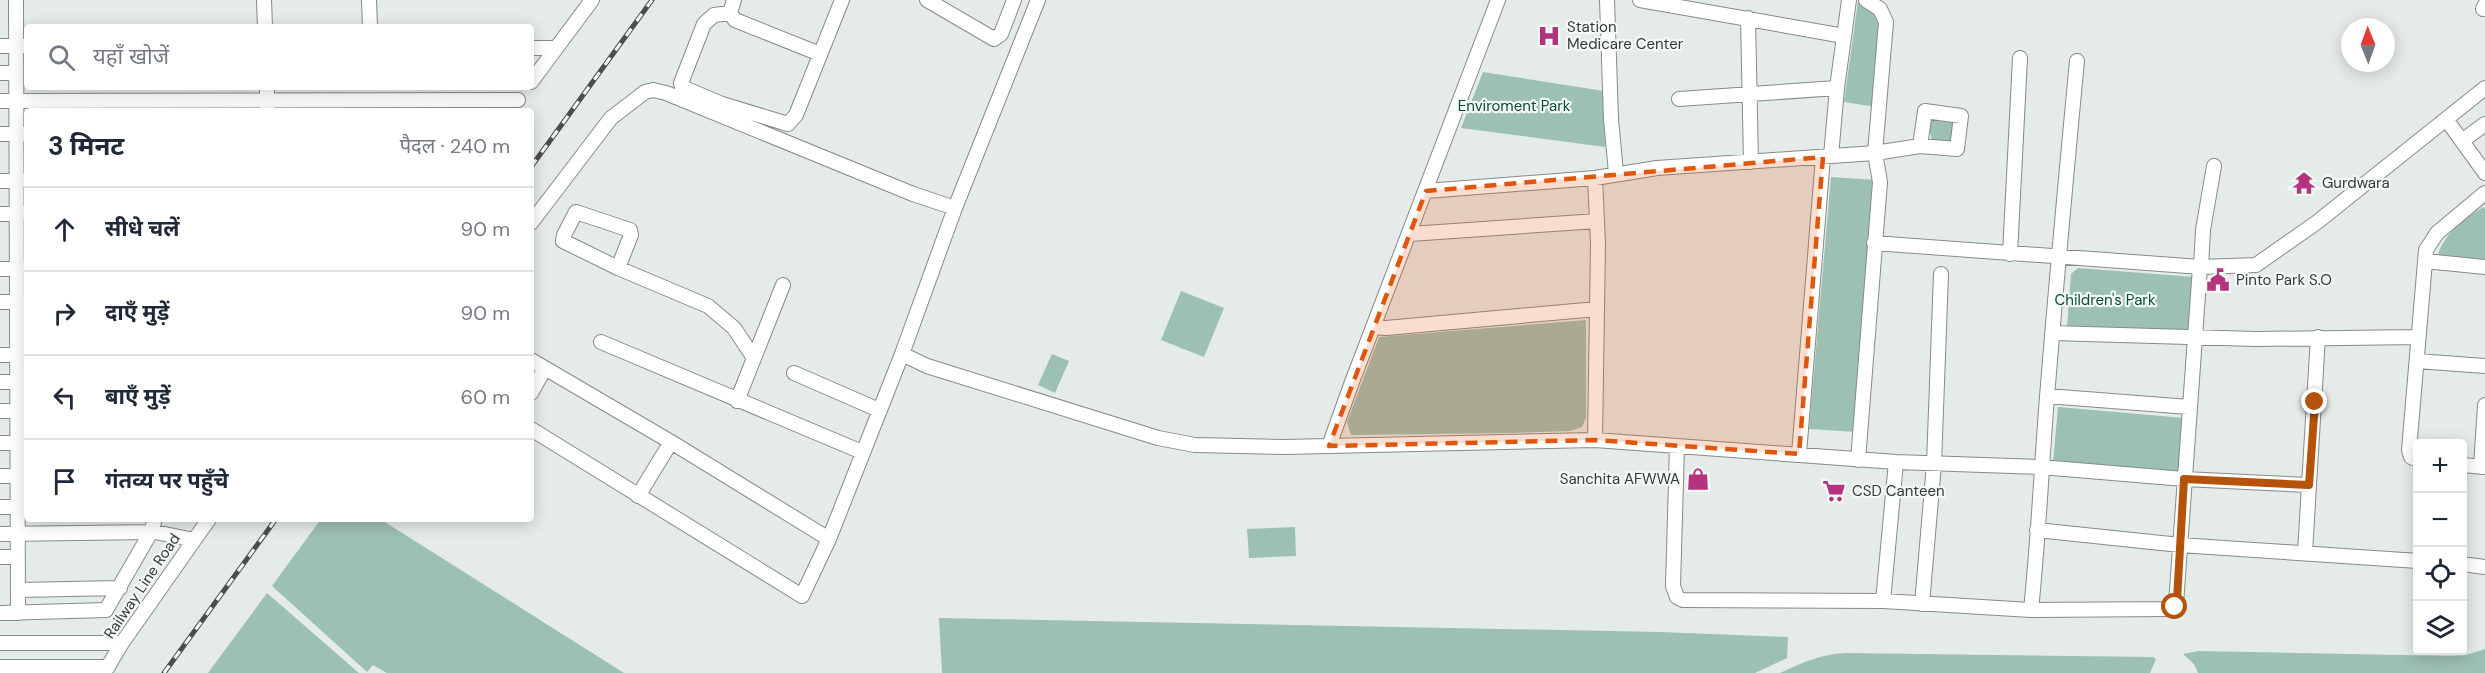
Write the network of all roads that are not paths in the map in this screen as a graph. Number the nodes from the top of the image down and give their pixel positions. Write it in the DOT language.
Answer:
graph roads {
  1 [pos="15,0"];
  2 [pos="264,0"];
  3 [pos="369,0"];
  4 [pos="592,0"];
  5 [pos="842,0"];
  6 [pos="927,0"];
  7 [pos="1014,0"];
  8 [pos="1038,0"];
  9 [pos="1498,0"];
  10 [pos="1607,0"];
  11 [pos="1640,0"];
  12 [pos="1849,0"];
  13 [pos="1866,0"];
  14 [pos="732,6"];
  15 [pos="1748,18"];
  16 [pos="266,24"];
  17 [pos="370,24"];
  18 [pos="1844,36"];
  19 [pos="0,46"];
  20 [pos="21,46"];
  21 [pos="534,48"];
  22 [pos="556,48"];
  23 [pos="820,54"];
  24 [pos="2020,58"];
  25 [pos="2076,61"];
  26 [pos="0,73"];
  27 [pos="16,73"];
  28 [pos="534,78"];
  29 [pos="1837,88"];
  30 [pos="2485,88"];
  31 [pos="525,90"];
  32 [pos="371,93"];
  33 [pos="1748,94"];
  34 [pos="267,99"];
  35 [pos="1679,99"];
  36 [pos="0,101"];
  37 [pos="16,101"];
  38 [pos="170,105"];
  39 [pos="514,105"];
  40 [pos="2446,119"];
  41 [pos="2485,124"];
  42 [pos="0,134"];
  43 [pos="21,134"];
  44 [pos="2462,141"];
  45 [pos="1920,146"];
  46 [pos="1875,153"];
  47 [pos="1827,156"];
  48 [pos="1751,162"];
  49 [pos="2482,164"];
  50 [pos="2214,166"];
  51 [pos="1616,173"];
  52 [pos="1595,178"];
  53 [pos="21,180"];
  54 [pos="0,181"];
  55 [pos="1426,191"];
  56 [pos="2485,193"];
  57 [pos="955,208"];
  58 [pos="21,213"];
  59 [pos="0,214"];
  60 [pos="534,219"];
  61 [pos="1598,221"];
  62 [pos="1410,234"];
  63 [pos="1874,243"];
  64 [pos="2010,254"];
  65 [pos="2060,258"];
  66 [pos="2424,261"];
  67 [pos="2200,267"];
  68 [pos="2485,267"];
  69 [pos="618,268"];
  70 [pos="0,269"];
  71 [pos="21,269"];
  72 [pos="1941,274"];
  73 [pos="783,285"];
  74 [pos="0,302"];
  75 [pos="21,302"];
  76 [pos="1597,309"];
  77 [pos="1374,327"];
  78 [pos="2052,333"];
  79 [pos="2318,337"];
  80 [pos="2418,337"];
  81 [pos="2195,338"];
  82 [pos="602,342"];
  83 [pos="22,354"];
  84 [pos="902,354"];
  85 [pos="0,355"];
  86 [pos="754,358"];
  87 [pos="2417,361"];
  88 [pos="534,362"];
  89 [pos="2485,366"];
  90 [pos="544,370"];
  91 [pos="794,373"];
  92 [pos="0,382"];
  93 [pos="22,382"];
  94 [pos="534,388"];
  95 [pos="2047,396"];
  96 [pos="737,401"];
  97 [pos="2485,405"];
  98 [pos="2189,407"];
  99 [pos="879,410"];
  100 [pos="0,411"];
  101 [pos="22,411"];
  102 [pos="534,431"];
  103 [pos="1595,440"];
  104 [pos="671,442"];
  105 [pos="0,443"];
  106 [pos="22,443"];
  107 [pos="1329,446"];
  108 [pos="1677,446"];
  109 [pos="862,452"];
  110 [pos="1799,454"];
  111 [pos="2413,458"];
  112 [pos="1857,460"];
  113 [pos="1896,462"];
  114 [pos="1934,464"];
  115 [pos="2467,465"];
  116 [pos="2041,467"];
  117 [pos="2483,467"];
  118 [pos="0,476"];
  119 [pos="22,476"];
  120 [pos="2184,479"];
  121 [pos="2309,485"];
  122 [pos="638,496"];
  123 [pos="0,507"];
  124 [pos="22,507"];
  125 [pos="207,522"];
  126 [pos="153,525"];
  127 [pos="2037,531"];
  128 [pos="0,534"];
  129 [pos="18,534"];
  130 [pos="828,539"];
  131 [pos="194,540"];
  132 [pos="2180,545"];
  133 [pos="2305,553"];
  134 [pos="0,557"];
  135 [pos="18,557"];
  136 [pos="2413,561"];
  137 [pos="2467,565"];
  138 [pos="2485,567"];
  139 [pos="120,588"];
  140 [pos="18,590"];
  141 [pos="1883,601"];
  142 [pos="1922,604"];
  143 [pos="2031,610"];
  144 [pos="0,613"];
  145 [pos="18,613"];
  146 [pos="0,643"];
  147 [pos="122,644"];
  148 [pos="0,667"];
  149 [pos="106,670"];
  1 -- 20 [label="street"];
  2 -- 16 [label="street"];
  3 -- 17 [label="street"];
  4 -- 22 [label="street"];
  5 -- 23 [label="street"];
  6 -- 7 [label="street"];
  8 -- 57 [label="street"];
  9 -- 55 [label="street"];
  10 -- 51 [label="street"];
  11 -- 15 [label="street"];
  12 -- 18 [label="street"];
  13 -- 46 [label="street"];
  14 -- 23 [label="street"];
  14 -- 23 [label="street"];
  15 -- 18 [label="street"];
  15 -- 33 [label="street"];
  18 -- 29 [label="street"];
  19 -- 20 [label="street"];
  20 -- 27 [label="street"];
  21 -- 22 [label="street"];
  22 -- 28 [label="street"];
  24 -- 64 [label="street"];
  25 -- 65 [label="street"];
  26 -- 27 [label="street"];
  27 -- 37 [label="street"];
  29 -- 33 [label="street"];
  29 -- 47 [label="street"];
  30 -- 40 [label="street"];
  31 -- 39 [label="street"];
  32 -- 34 [label="street"];
  32 -- 39 [label="street"];
  33 -- 35 [label="street"];
  33 -- 48 [label="street"];
  34 -- 38 [label="street"];
  36 -- 37 [label="street"];
  37 -- 38 [label="street"];
  37 -- 43 [label="street"];
  40 -- 44 [label="street"];
  40 -- 67 [label="street"];
  41 -- 44 [label="street"];
  42 -- 43 [label="street"];
  43 -- 53 [label="street"];
  44 -- 49 [label="street"];
  45 -- 46 [label="street"];
  46 -- 47 [label="street"];
  46 -- 63 [label="street"];
  47 -- 48 [label="street"];
  47 -- 110 [label="street"];
  48 -- 51 [label="street"];
  50 -- 67 [label="street"];
  51 -- 52 [label="street"];
  52 -- 55 [label="street"];
  52 -- 61 [label="street"];
  53 -- 54 [label="street"];
  53 -- 58 [label="street"];
  55 -- 62 [label="street"];
  56 -- 66 [label="street"];
  57 -- 60 [label="street"];
  57 -- 84 [label="street"];
  58 -- 59 [label="street"];
  58 -- 71 [label="street"];
  61 -- 62 [label="street"];
  61 -- 76 [label="street"];
  62 -- 77 [label="street"];
  63 -- 64 [label="street"];
  63 -- 112 [label="street"];
  64 -- 65 [label="street"];
  65 -- 67 [label="street"];
  65 -- 78 [label="street"];
  66 -- 68 [label="street"];
  66 -- 80 [label="street"];
  67 -- 81 [label="street"];
  69 -- 69 [label="street"];
  69 -- 86 [label="street"];
  70 -- 71 [label="street"];
  71 -- 75 [label="street"];
  72 -- 114 [label="street"];
  73 -- 86 [label="street"];
  74 -- 75 [label="street"];
  75 -- 83 [label="street"];
  76 -- 77 [label="street"];
  76 -- 103 [label="street"];
  77 -- 107 [label="street"];
  78 -- 81 [label="street"];
  78 -- 95 [label="street"];
  79 -- 80 [label="street"];
  79 -- 81 [label="street"];
  79 -- 121 [label="street"];
  80 -- 87 [label="street"];
  81 -- 98 [label="street"];
  82 -- 96 [label="street"];
  83 -- 85 [label="street"];
  83 -- 93 [label="street"];
  84 -- 99 [label="street"];
  84 -- 107 [label="street"];
  86 -- 96 [label="street"];
  87 -- 89 [label="street"];
  87 -- 111 [label="street"];
  88 -- 90 [label="street"];
  90 -- 94 [label="street"];
  90 -- 104 [label="street"];
  91 -- 99 [label="street"];
  92 -- 93 [label="street"];
  93 -- 101 [label="street"];
  95 -- 98 [label="street"];
  95 -- 116 [label="street"];
  96 -- 109 [label="street"];
  97 -- 117 [label="street"];
  98 -- 120 [label="street"];
  99 -- 109 [label="street"];
  100 -- 101 [label="street"];
  101 -- 106 [label="street"];
  102 -- 122 [label="street"];
  103 -- 107 [label="street"];
  103 -- 108 [label="street"];
  104 -- 122 [label="street"];
  104 -- 130 [label="street"];
  105 -- 106 [label="street"];
  106 -- 119 [label="street"];
  108 -- 110 [label="street"];
  108 -- 141 [label="street"];
  109 -- 130 [label="street"];
  110 -- 112 [label="street"];
  112 -- 113 [label="street"];
  113 -- 114 [label="street"];
  113 -- 141 [label="street"];
  114 -- 116 [label="street"];
  114 -- 142 [label="street"];
  115 -- 117 [label="street"];
  116 -- 120 [label="street"];
  116 -- 127 [label="street"];
  118 -- 119 [label="street"];
  119 -- 124 [label="street"];
  120 -- 121 [label="street"];
  120 -- 132 [label="street"];
  121 -- 133 [label="street"];
  122 -- 130 [label="street"];
  123 -- 124 [label="street"];
  124 -- 129 [label="street"];
  125 -- 131 [label="street, Railway Line Road"];
  126 -- 129 [label="street"];
  126 -- 131 [label="street"];
  126 -- 139 [label="street"];
  127 -- 132 [label="street"];
  127 -- 143 [label="street"];
  128 -- 129 [label="street"];
  129 -- 135 [label="street"];
  131 -- 147 [label="street, Railway Line Road"];
  132 -- 133 [label="street"];
  132 -- 143 [label="street"];
  133 -- 136 [label="street"];
  134 -- 135 [label="street"];
  135 -- 140 [label="street"];
  137 -- 138 [label="street"];
  139 -- 140 [label="street"];
  139 -- 145 [label="street"];
  140 -- 145 [label="street"];
  141 -- 142 [label="street"];
  142 -- 143 [label="street"];
  144 -- 145 [label="street"];
  146 -- 147 [label="street"];
  147 -- 149 [label="street, Railway Line Road"];
  148 -- 149 [label="street"];
}
